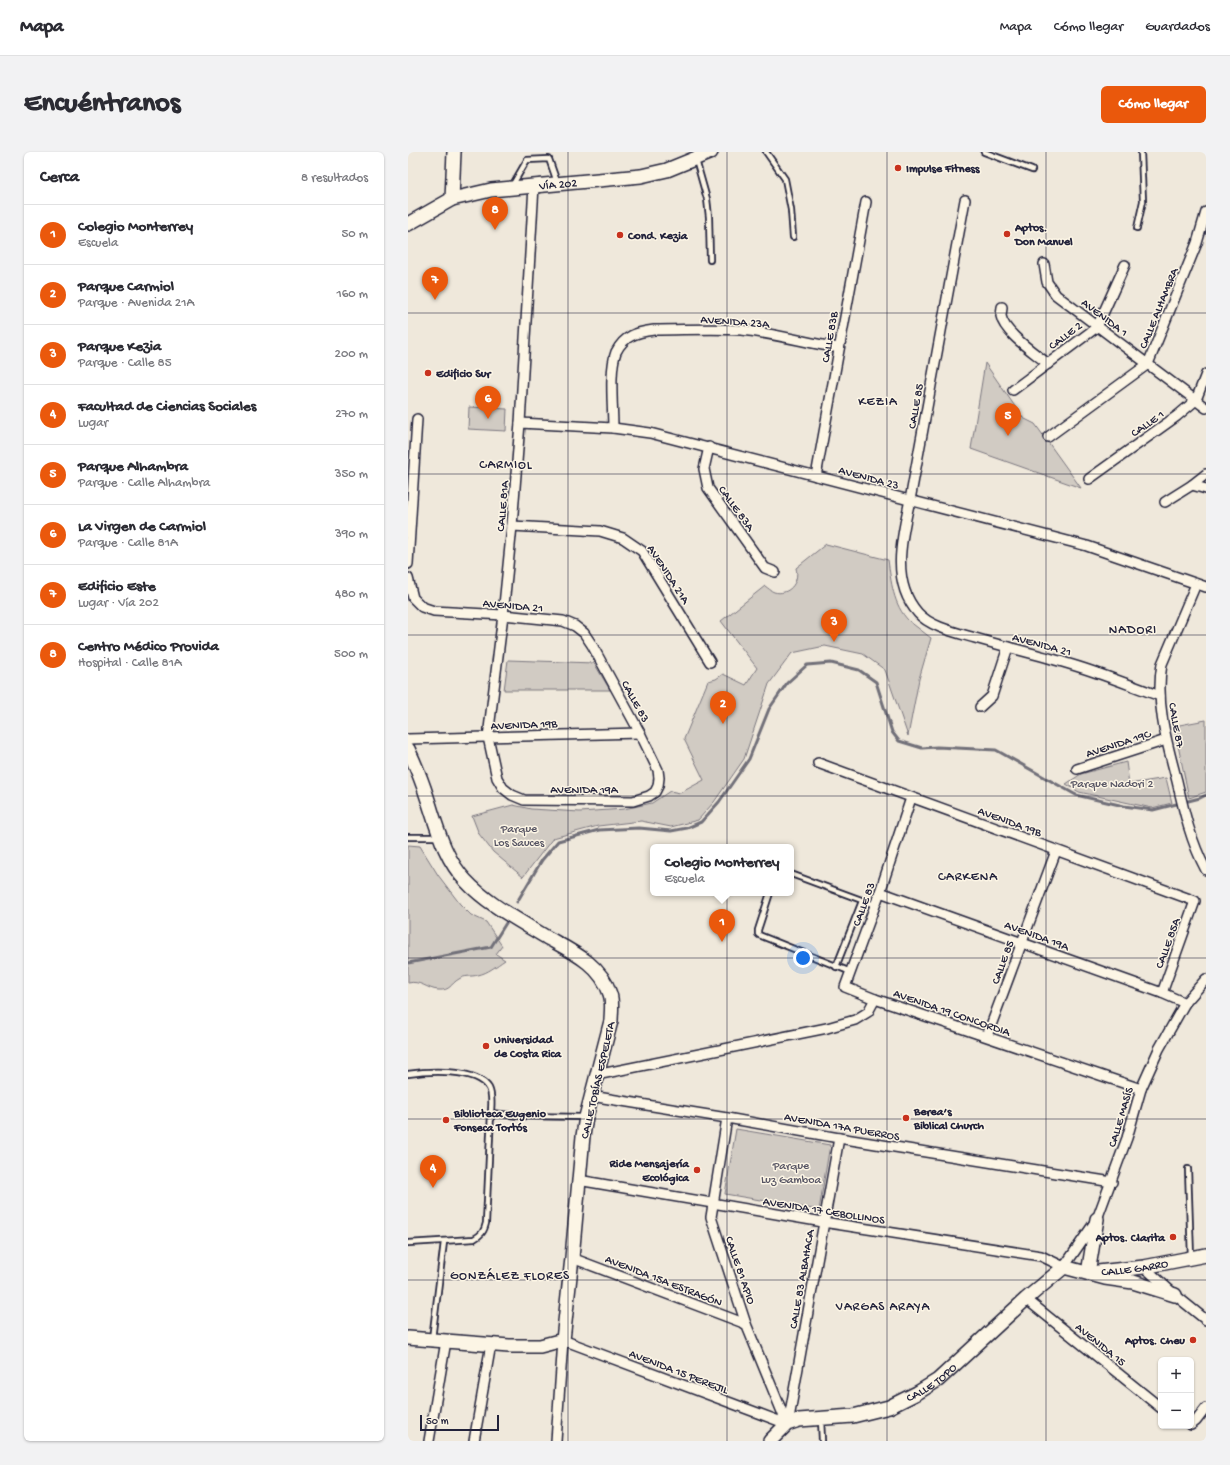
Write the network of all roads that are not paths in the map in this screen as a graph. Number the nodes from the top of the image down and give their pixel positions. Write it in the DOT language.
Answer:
graph roads {
  1 [pos="454,152"];
  2 [pos="711,152"];
  3 [pos="766,152"];
  4 [pos="984,152"];
  5 [pos="1141,152"];
  6 [pos="696,159"];
  7 [pos="1032,170"];
  8 [pos="558,184"];
  9 [pos="534,186"];
  10 [pos="511,188"];
  11 [pos="452,199"];
  12 [pos="965,200"];
  13 [pos="866,202"];
  14 [pos="1206,212"];
  15 [pos="408,224"];
  16 [pos="1137,228"];
  17 [pos="793,237"];
  18 [pos="710,260"];
  19 [pos="1044,264"];
  20 [pos="1125,265"];
  21 [pos="1002,307"];
  22 [pos="1097,327"];
  23 [pos="839,348"];
  24 [pos="1048,364"];
  25 [pos="1148,364"];
  26 [pos="1206,374"];
  27 [pos="1013,390"];
  28 [pos="1196,400"];
  29 [pos="1206,408"];
  30 [pos="417,419"];
  31 [pos="520,423"];
  32 [pos="613,428"];
  33 [pos="1048,437"];
  34 [pos="709,447"];
  35 [pos="1206,474"];
  36 [pos="816,476"];
  37 [pos="1089,479"];
  38 [pos="1192,485"];
  39 [pos="1206,489"];
  40 [pos="910,500"];
  41 [pos="1165,502"];
  42 [pos="512,526"];
  43 [pos="408,564"];
  44 [pos="775,572"];
  45 [pos="408,578"];
  46 [pos="1196,584"];
  47 [pos="1206,587"];
  48 [pos="918,614"];
  49 [pos="503,615"];
  50 [pos="592,645"];
  51 [pos="1008,647"];
  52 [pos="710,662"];
  53 [pos="1160,696"];
  54 [pos="980,707"];
  55 [pos="640,733"];
  56 [pos="488,737"];
  57 [pos="408,739"];
  58 [pos="1166,740"];
  59 [pos="408,749"];
  60 [pos="818,763"];
  61 [pos="1077,770"];
  62 [pos="655,792"];
  63 [pos="512,795"];
  64 [pos="911,798"];
  65 [pos="408,837"];
  66 [pos="439,837"];
  67 [pos="1056,851"];
  68 [pos="1206,870"];
  69 [pos="794,875"];
  70 [pos="880,892"];
  71 [pos="769,896"];
  72 [pos="862,901"];
  73 [pos="1195,901"];
  74 [pos="875,905"];
  75 [pos="1022,943"];
  76 [pos="836,967"];
  77 [pos="851,972"];
  78 [pos="1206,979"];
  79 [pos="1162,993"];
  80 [pos="875,998"];
  81 [pos="1185,1003"];
  82 [pos="987,1036"];
  83 [pos="408,1074"];
  84 [pos="596,1075"];
  85 [pos="1141,1090"];
  86 [pos="591,1096"];
  87 [pos="491,1113"];
  88 [pos="586,1117"];
  89 [pos="727,1118"];
  90 [pos="839,1138"];
  91 [pos="1188,1169"];
  92 [pos="578,1180"];
  93 [pos="1112,1182"];
  94 [pos="712,1203"];
  95 [pos="1097,1219"];
  96 [pos="823,1222"];
  97 [pos="444,1242"];
  98 [pos="408,1244"];
  99 [pos="1206,1255"];
  100 [pos="572,1258"];
  101 [pos="1191,1258"];
  102 [pos="1064,1267"];
  103 [pos="1144,1267"];
  104 [pos="1088,1273"];
  105 [pos="1175,1295"];
  106 [pos="1026,1299"];
  107 [pos="1206,1320"];
  108 [pos="746,1324"];
  109 [pos="408,1338"];
  110 [pos="432,1340"];
  111 [pos="563,1340"];
  112 [pos="446,1341"];
  113 [pos="491,1344"];
  114 [pos="1158,1406"];
  115 [pos="1206,1408"];
  116 [pos="821,1418"];
  117 [pos="1194,1423"];
  118 [pos="788,1424"];
  119 [pos="429,1441"];
  120 [pos="474,1441"];
  121 [pos="556,1441"];
  122 [pos="770,1441"];
  123 [pos="822,1441"];
  1 -- 11 [label="street"];
  2 -- 6 [label="street, VÍA 202"];
  3 -- 17 [label="lane"];
  4 -- 7 [label="lane"];
  5 -- 16 [label="lane"];
  6 -- 8 [label="street, VÍA 202"];
  6 -- 18 [label="lane"];
  8 -- 9 [label="street, VÍA 202"];
  8 -- 10 [label="lane"];
  9 -- 10 [label="street, VÍA 202"];
  9 -- 31 [label="street, CALLE 81A"];
  10 -- 11 [label="street, VÍA 202"];
  11 -- 15 [label="street, VÍA 202"];
  12 -- 40 [label="street, CALLE 85"];
  13 -- 23 [label="street, CALLE 83B"];
  14 -- 25 [label="street, CALLE ALHAMBRA"];
  19 -- 22 [label="street, AVENIDA 1"];
  20 -- 22 [label="street, CALLE 2"];
  21 -- 24 [label="street"];
  22 -- 24 [label="street, CALLE 2"];
  22 -- 25 [label="street, AVENIDA 1"];
  23 -- 32 [label="street, AVENIDA 23A"];
  23 -- 36 [label="street, CALLE 83B"];
  24 -- 27 [label="street, CALLE 2"];
  25 -- 28 [label="street, AVENIDA 1"];
  25 -- 33 [label="street, CALLE ALHAMBRA"];
  26 -- 28 [label="street, CALLE 1"];
  28 -- 29 [label="street, AVENIDA 1"];
  28 -- 37 [label="street, CALLE 1"];
  30 -- 43 [label="street"];
  31 -- 32 [label="street, AVENIDA 23"];
  31 -- 42 [label="street, CALLE 81A"];
  32 -- 34 [label="street, AVENIDA 23"];
  34 -- 36 [label="street, AVENIDA 23"];
  34 -- 44 [label="street, CALLE 83A"];
  35 -- 38 [label="street"];
  36 -- 40 [label="street, AVENIDA 23"];
  38 -- 39 [label="street"];
  38 -- 41 [label="street"];
  40 -- 46 [label="street, AVENIDA 23"];
  40 -- 48 [label="street, CALLE 85"];
  42 -- 49 [label="street, CALLE 81A"];
  42 -- 52 [label="street, AVENIDA 21A"];
  45 -- 49 [label="street, AVENIDA 21"];
  46 -- 47 [label="street, AVENIDA 23"];
  46 -- 53 [label="street, CALLE 87"];
  48 -- 51 [label="street, AVENIDA 21"];
  49 -- 50 [label="street, AVENIDA 21"];
  49 -- 56 [label="street, CALLE 81A"];
  50 -- 55 [label="street, CALLE 83"];
  51 -- 53 [label="street, AVENIDA 21"];
  51 -- 54 [label="street"];
  53 -- 58 [label="street, CALLE 87"];
  55 -- 56 [label="street, AVENIDA 19B"];
  55 -- 62 [label="street, CALLE 83"];
  56 -- 57 [label="street, AVENIDA 19B"];
  56 -- 63 [label="street, CALLE 81A"];
  58 -- 61 [label="street, AVENIDA 19C"];
  58 -- 68 [label="street, CALLE 87"];
  59 -- 66 [label="street, CALLE TOBÍAS ESPELETA"];
  60 -- 64 [label="street, AVENIDA 19B"];
  62 -- 63 [label="street, AVENIDA 19A"];
  64 -- 67 [label="street, AVENIDA 19B"];
  64 -- 70 [label="street, CALLE 83"];
  65 -- 66 [label="lane"];
  66 -- 84 [label="street, CALLE TOBÍAS ESPELETA"];
  67 -- 73 [label="street, AVENIDA 19B"];
  67 -- 75 [label="street, CALLE 85"];
  69 -- 72 [label="lane"];
  70 -- 74 [label="street, CALLE 83"];
  70 -- 75 [label="street, AVENIDA 19A"];
  71 -- 76 [label="lane"];
  72 -- 74 [label="lane"];
  72 -- 76 [label="lane"];
  73 -- 79 [label="street, CALLE 85A"];
  74 -- 77 [label="street, CALLE 83"];
  75 -- 79 [label="street, AVENIDA 19A"];
  75 -- 82 [label="street, CALLE 85"];
  76 -- 77 [label="lane"];
  77 -- 80 [label="street, CALLE 83"];
  78 -- 81 [label="street, CALLE MASÍS"];
  79 -- 81 [label="street, AVENIDA 19A"];
  80 -- 82 [label="street, AVENIDA 19 CONCORDIA"];
  80 -- 84 [label="street, AVENIDA 19 CONCORDIA"];
  81 -- 85 [label="street, CALLE MASÍS"];
  82 -- 85 [label="street, AVENIDA 19 CONCORDIA"];
  83 -- 87 [label="lane"];
  84 -- 86 [label="street, CALLE TOBÍAS ESPELETA"];
  85 -- 93 [label="street, CALLE MASÍS"];
  86 -- 88 [label="street, CALLE TOBÍAS ESPELETA"];
  86 -- 89 [label="street, AVENIDA 17A PUERROS"];
  87 -- 88 [label="lane"];
  87 -- 97 [label="lane"];
  88 -- 92 [label="street, CALLE TOBÍAS ESPELETA"];
  89 -- 90 [label="street, AVENIDA 17A PUERROS"];
  89 -- 94 [label="street, CALLE 81 APIO"];
  90 -- 93 [label="street, AVENIDA 17A PUERROS"];
  90 -- 96 [label="street, CALLE 83 ALBAHACA"];
  91 -- 101 [label="lane"];
  92 -- 94 [label="street, AVENIDA 17 CEBOLLINOS"];
  92 -- 100 [label="street, CALLE TOBÍAS ESPELETA"];
  93 -- 95 [label="street, CALLE MASÍS"];
  94 -- 96 [label="street, AVENIDA 17 CEBOLLINOS"];
  94 -- 108 [label="street, CALLE 81 APIO"];
  95 -- 102 [label="street, CALLE MASÍS"];
  95 -- 104 [label="street"];
  96 -- 102 [label="street, AVENIDA 17 CEBOLLINOS"];
  96 -- 118 [label="street, CALLE 83 ALBAHACA"];
  97 -- 98 [label="lane"];
  97 -- 110 [label="lane"];
  99 -- 101 [label="street, CALLE GARRO"];
  100 -- 108 [label="street, AVENIDA 15A ESTRAGÓN"];
  100 -- 111 [label="street, CALLE TOBÍAS ESPELETA"];
  101 -- 103 [label="street, CALLE GARRO"];
  102 -- 104 [label="street, CALLE GARRO"];
  102 -- 106 [label="street, CALLE TOPO"];
  103 -- 104 [label="street, CALLE GARRO"];
  103 -- 105 [label="street"];
  104 -- 105 [label="street"];
  105 -- 107 [label="street"];
  106 -- 114 [label="street, AVENIDA 15"];
  106 -- 116 [label="street, CALLE TOPO"];
  108 -- 118 [label="street, CALLE 81 APIO"];
  109 -- 110 [label="street"];
  110 -- 112 [label="street"];
  111 -- 113 [label="street"];
  111 -- 118 [label="street, AVENIDA 15 PEREJIL"];
  111 -- 121 [label="street"];
  112 -- 113 [label="street"];
  112 -- 119 [label="street"];
  113 -- 120 [label="street"];
  115 -- 117 [label="street"];
  116 -- 118 [label="street, CALLE TOPO"];
  116 -- 123 [label="lane"];
  118 -- 122 [label="street, CALLE TOPO"];
}
